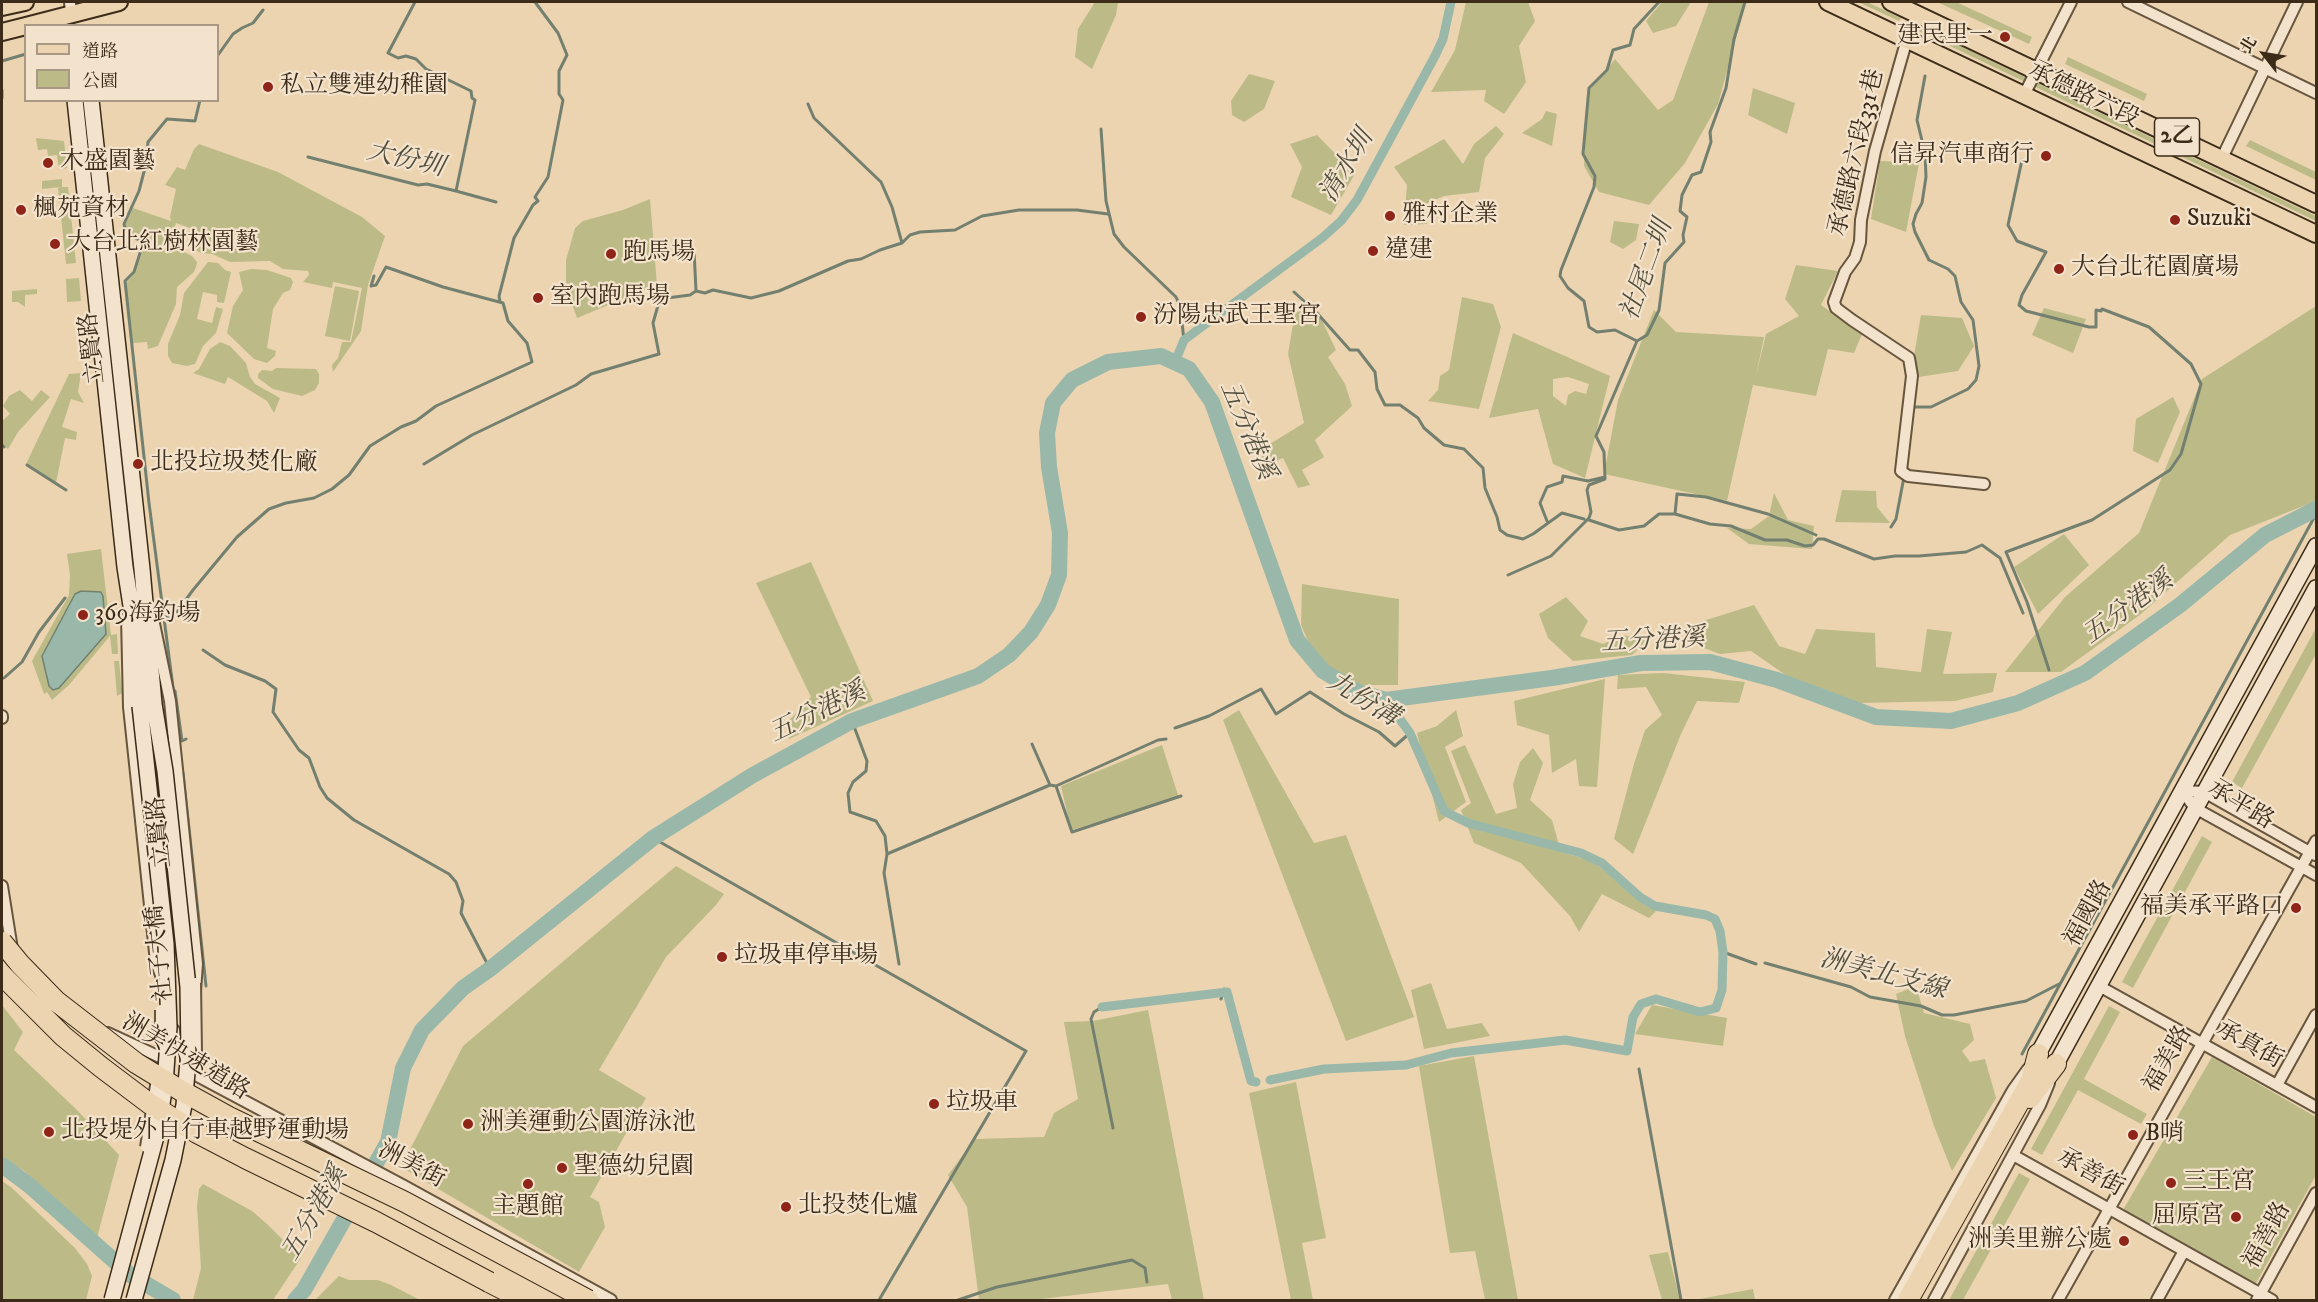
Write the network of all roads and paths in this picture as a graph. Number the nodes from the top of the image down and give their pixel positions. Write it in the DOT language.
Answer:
graph roads {
  1 [pos="26,2"];
  2 [pos="119,2"];
  3 [pos="1828,2"];
  4 [pos="1891,2"];
  5 [pos="2072,2"];
  6 [pos="2128,2"];
  7 [pos="2297,2"];
  8 [pos="2,8"];
  9 [pos="72,16"];
  10 [pos="35,24"];
  11 [pos="24,26"];
  12 [pos="2,32"];
  13 [pos="1907,39"];
  14 [pos="2265,68"];
  15 [pos="2037,71"];
  16 [pos="2316,93"];
  17 [pos="2024,95"];
  18 [pos="75,102"];
  19 [pos="91,102"];
  20 [pos="2222,158"];
  21 [pos="2316,204"];
  22 [pos="2316,234"];
  23 [pos="1984,484"];
  24 [pos="125,487"];
  25 [pos="2316,546"];
  26 [pos="2316,589"];
  27 [pos="136,590"];
  28 [pos="143,706"];
  29 [pos="165,771"];
  30 [pos="2182,791"];
  31 [pos="2204,792"];
  32 [pos="2196,808"];
  33 [pos="2316,841"];
  34 [pos="2313,854"];
  35 [pos="2302,867"];
  36 [pos="2316,875"];
  37 [pos="2,886"];
  38 [pos="5,937"];
  39 [pos="2,975"];
  40 [pos="2098,986"];
  41 [pos="169,995"];
  42 [pos="195,996"];
  43 [pos="2316,1015"];
  44 [pos="2202,1044"];
  45 [pos="2038,1054"];
  46 [pos="2056,1064"];
  47 [pos="184,1068"];
  48 [pos="2277,1085"];
  49 [pos="2316,1107"];
  50 [pos="2013,1155"];
  51 [pos="2316,1193"];
  52 [pos="2109,1209"];
  53 [pos="2312,1211"];
  54 [pos="1944,1243"];
  55 [pos="2184,1251"];
  56 [pos="2259,1297"];
  57 [pos="105,1300"];
  58 [pos="112,1300"];
  59 [pos="135,1300"];
  60 [pos="142,1300"];
  61 [pos="524,1300"];
  62 [pos="556,1300"];
  63 [pos="588,1300"];
  64 [pos="611,1300"];
  65 [pos="1895,1300"];
  66 [pos="1908,1300"];
  67 [pos="1920,1300"];
  68 [pos="1935,1300"];
  69 [pos="2058,1300"];
  70 [pos="2157,1300"];
  71 [pos="2272,1300"];
  1 -- 8 [label="main road"];
  2 -- 9 [label="main road"];
  3 -- 13 [label="main road, 承德路六段 / 2乙"];
  4 -- 15 [label="main road, 承德路六段 / 2乙"];
  5 -- 15 [label="street"];
  6 -- 14 [label="street"];
  7 -- 14 [label="street"];
  9 -- 10 [label="main road"];
  11 -- 12 [label="main road"];
  13 -- 17 [label="main road, 承德路六段 / 2乙"];
  13 -- 23 [label="street, 承德路六段331巷"];
  14 -- 16 [label="street"];
  14 -- 20 [label="street"];
  15 -- 17 [label="street"];
  15 -- 20 [label="main road, 承德路六段 / 2乙"];
  17 -- 22 [label="main road, 承德路六段 / 2乙"];
  18 -- 24 [label="street, 立賢路"];
  19 -- 24 [label="street, 立賢路"];
  20 -- 21 [label="main road, 承德路六段 / 2乙"];
  24 -- 27 [label="street, 立賢路"];
  25 -- 30 [label="street, 福國路"];
  26 -- 31 [label="street, 福國路"];
  27 -- 28 [label="street, 立賢路"];
  27 -- 28 [label="street, 立賢路"];
  27 -- 41 [label="street, 立賢路"];
  27 -- 42 [label="street, 立賢路"];
  28 -- 29 [label="street, 社子大橋, bridge"];
  28 -- 57 [label="street, bridge"];
  28 -- 58 [label="street, 社子大橋, bridge"];
  29 -- 59 [label="street, 社子大橋, bridge"];
  29 -- 60 [label="street, bridge"];
  30 -- 31 [label="street, 承平路"];
  30 -- 32 [label="street, 承平路"];
  30 -- 45 [label="street, 福國路"];
  31 -- 32 [label="street, 福國路"];
  31 -- 34 [label="street, 承平路"];
  32 -- 35 [label="street, 承平路"];
  32 -- 40 [label="street, 福國路"];
  33 -- 34 [label="street, 福美路"];
  34 -- 35 [label="street, 福美路"];
  35 -- 36 [label="street, 承平路"];
  35 -- 44 [label="street, 福美路"];
  37 -- 38 [label="street"];
  38 -- 47 [label="street, 洲美街"];
  38 -- 63 [label="highway, 洲美快速道路, bridge"];
  39 -- 61 [label="highway, 洲美快速道路, bridge"];
  40 -- 44 [label="street, 承真街"];
  40 -- 46 [label="street, 福國路"];
  41 -- 42 [label="street"];
  41 -- 47 [label="street, 立賢路"];
  42 -- 47 [label="street, 立賢路"];
  43 -- 48 [label="street"];
  44 -- 48 [label="street, 承真街"];
  44 -- 52 [label="street, 福美路"];
  45 -- 54 [label="highway"];
  45 -- 65 [label="street, 福國路"];
  46 -- 50 [label="street, 福國路"];
  46 -- 54 [label="highway"];
  47 -- 62 [label="highway"];
  47 -- 64 [label="street, 洲美街"];
  48 -- 49 [label="street, 承真街"];
  50 -- 52 [label="street, 承善街"];
  50 -- 68 [label="street, 福國路"];
  51 -- 53 [label="street, 福善路"];
  52 -- 55 [label="street, 承善街"];
  52 -- 69 [label="street, 福美路"];
  53 -- 56 [label="street, 福善路"];
  54 -- 66 [label="highway"];
  54 -- 67 [label="highway"];
  55 -- 56 [label="street, 承善街"];
  55 -- 70 [label="street"];
  56 -- 71 [label="street, 承善街"];
}
